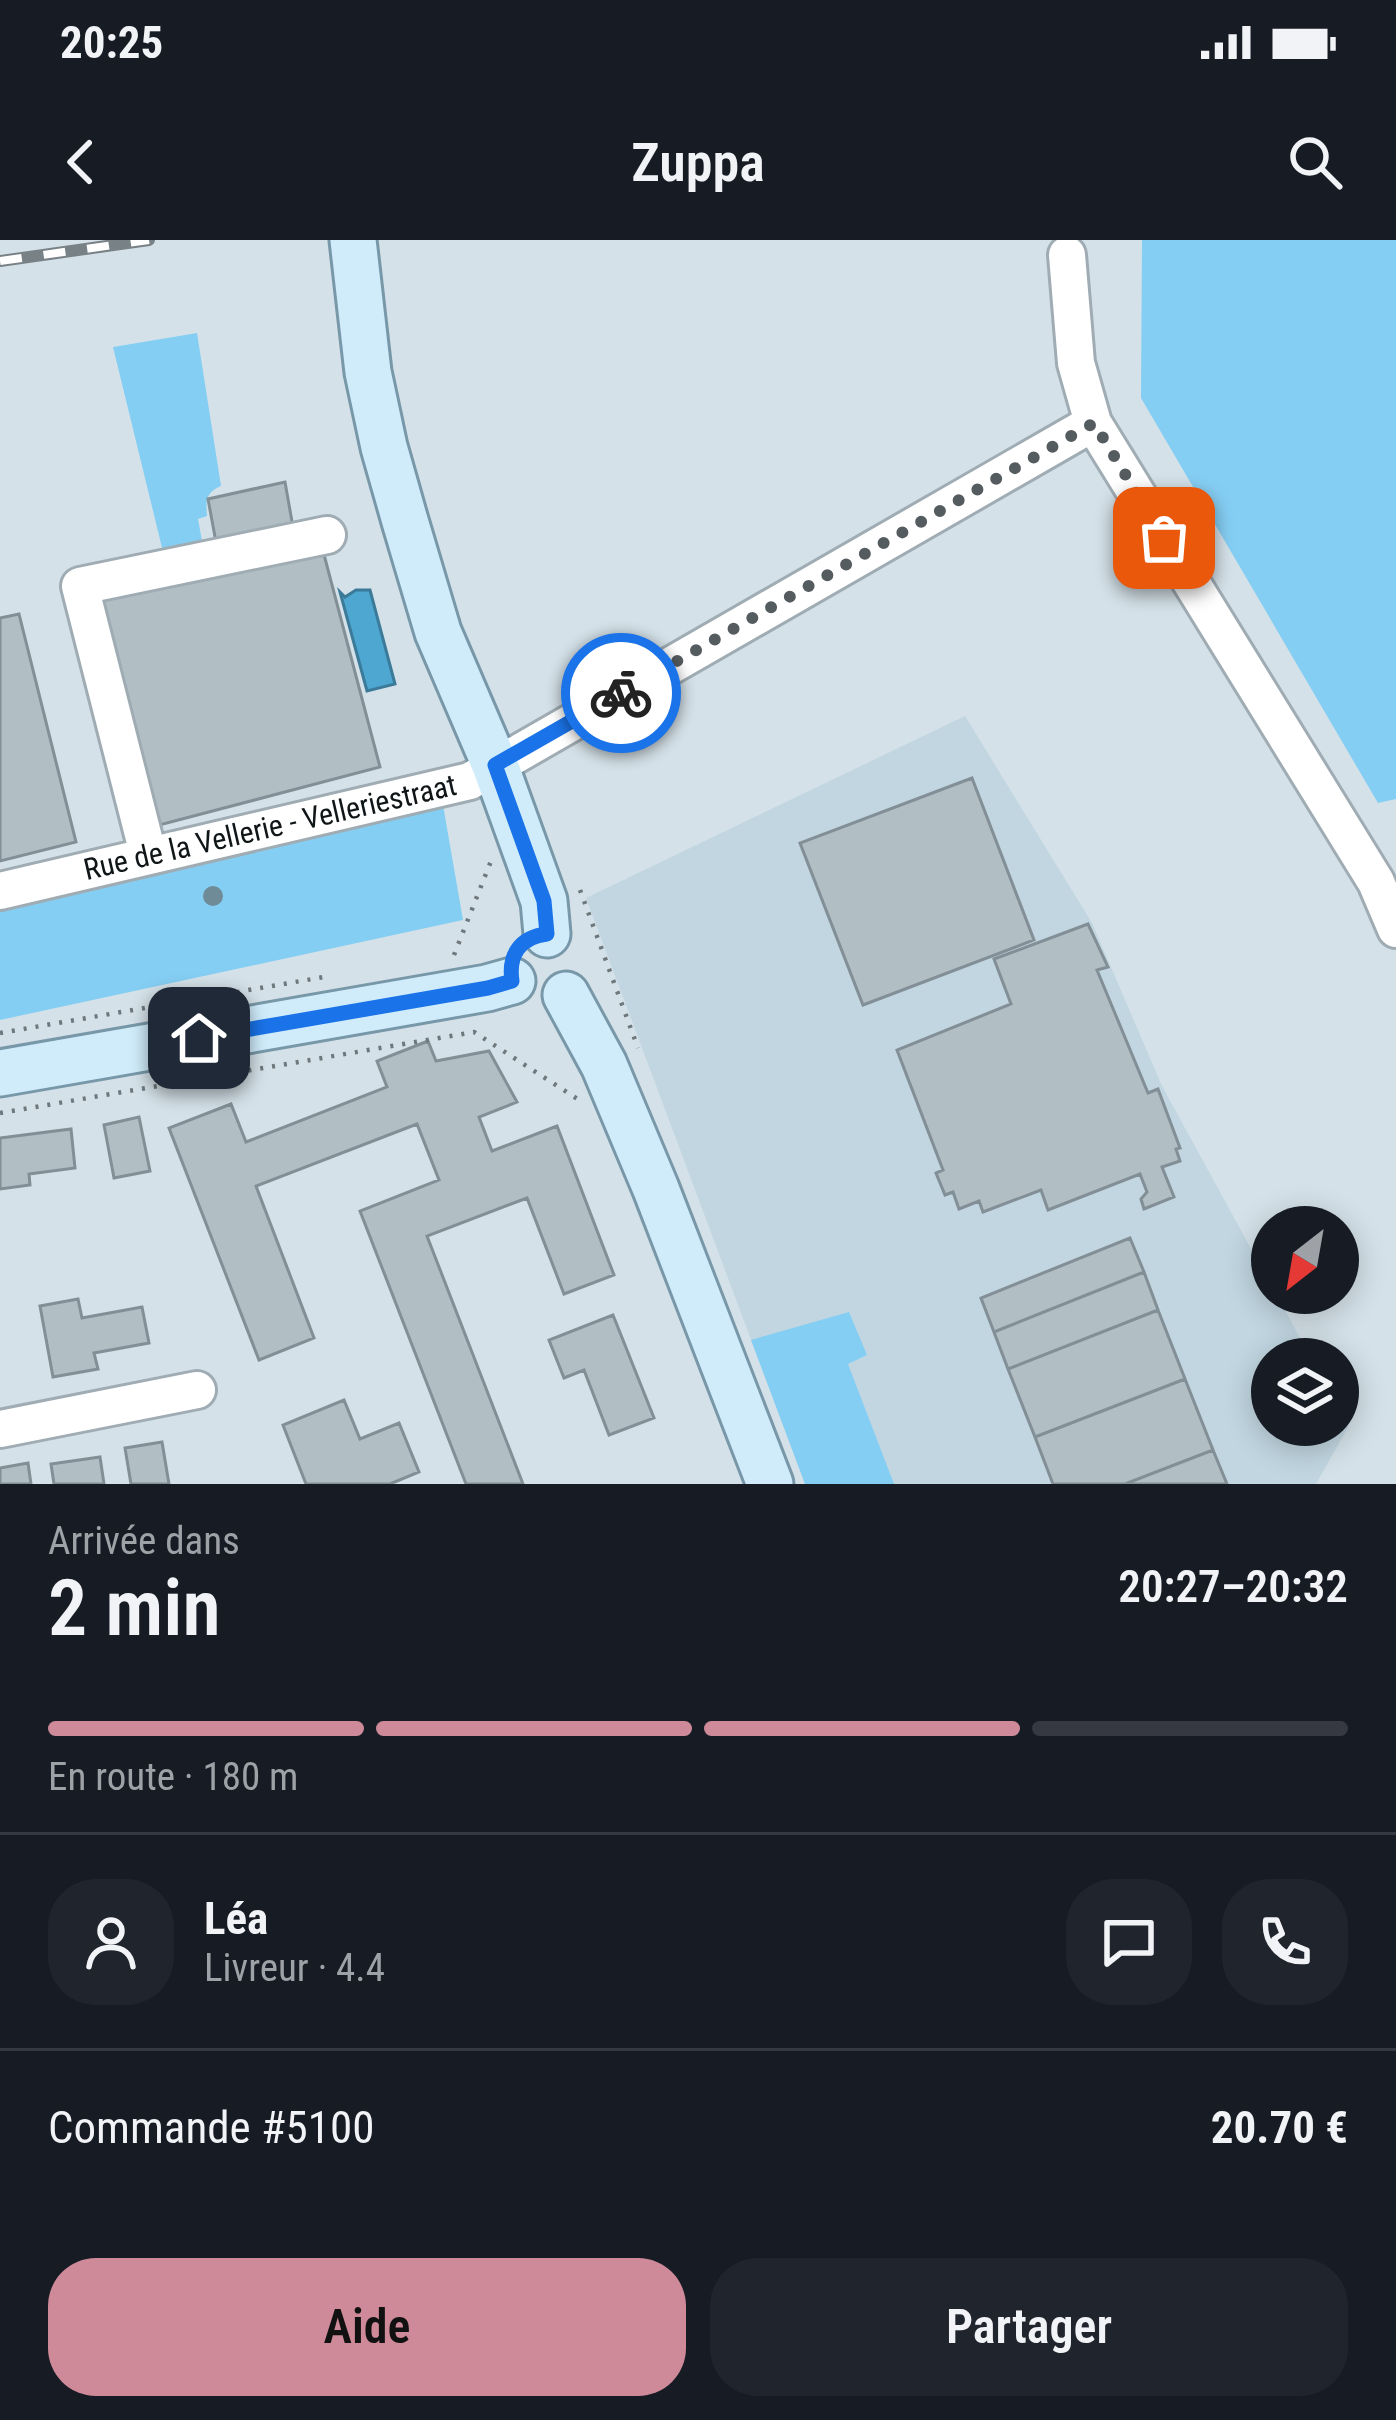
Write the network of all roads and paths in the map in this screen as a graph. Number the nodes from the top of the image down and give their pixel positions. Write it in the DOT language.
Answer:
graph roads {
  1 [pos="353,240"];
  2 [pos="1067,254"];
  3 [pos="1094,423"];
  4 [pos="327,535"];
  5 [pos="495,765"];
  6 [pos="526,848"];
  7 [pos="148,854"];
  8 [pos="574,874"];
  9 [pos="1386,878"];
  10 [pos="0,891"];
  11 [pos="1396,929"];
  12 [pos="547,934"];
  13 [pos="447,958"];
  14 [pos="338,975"];
  15 [pos="512,981"];
  16 [pos="566,995"];
  17 [pos="0,1033"];
  18 [pos="639,1051"];
  19 [pos="0,1073"];
  20 [pos="580,1101"];
  21 [pos="0,1113"];
  22 [pos="197,1390"];
  23 [pos="0,1430"];
  24 [pos="770,1484"];
  1 -- 5 [label="main road"];
  2 -- 3 [label="street"];
  3 -- 5 [label="street, Rue de la Vellerie - Velleriestraat"];
  3 -- 9 [label="street"];
  4 -- 7 [label="street"];
  5 -- 6 [label="main road"];
  5 -- 7 [label="street, Rue de la Vellerie - Velleriestraat"];
  6 -- 12 [label="main road"];
  6 -- 13 [label="path"];
  7 -- 10 [label="street, Rue de la Vellerie - Velleriestraat"];
  8 -- 18 [label="path"];
  9 -- 11 [label="street"];
  12 -- 15 [label="main road"];
  12 -- 16 [label="main road"];
  14 -- 17 [label="path"];
  15 -- 16 [label="main road"];
  15 -- 19 [label="main road"];
  16 -- 24 [label="main road"];
  20 -- 21 [label="path"];
  22 -- 23 [label="street"];
}
